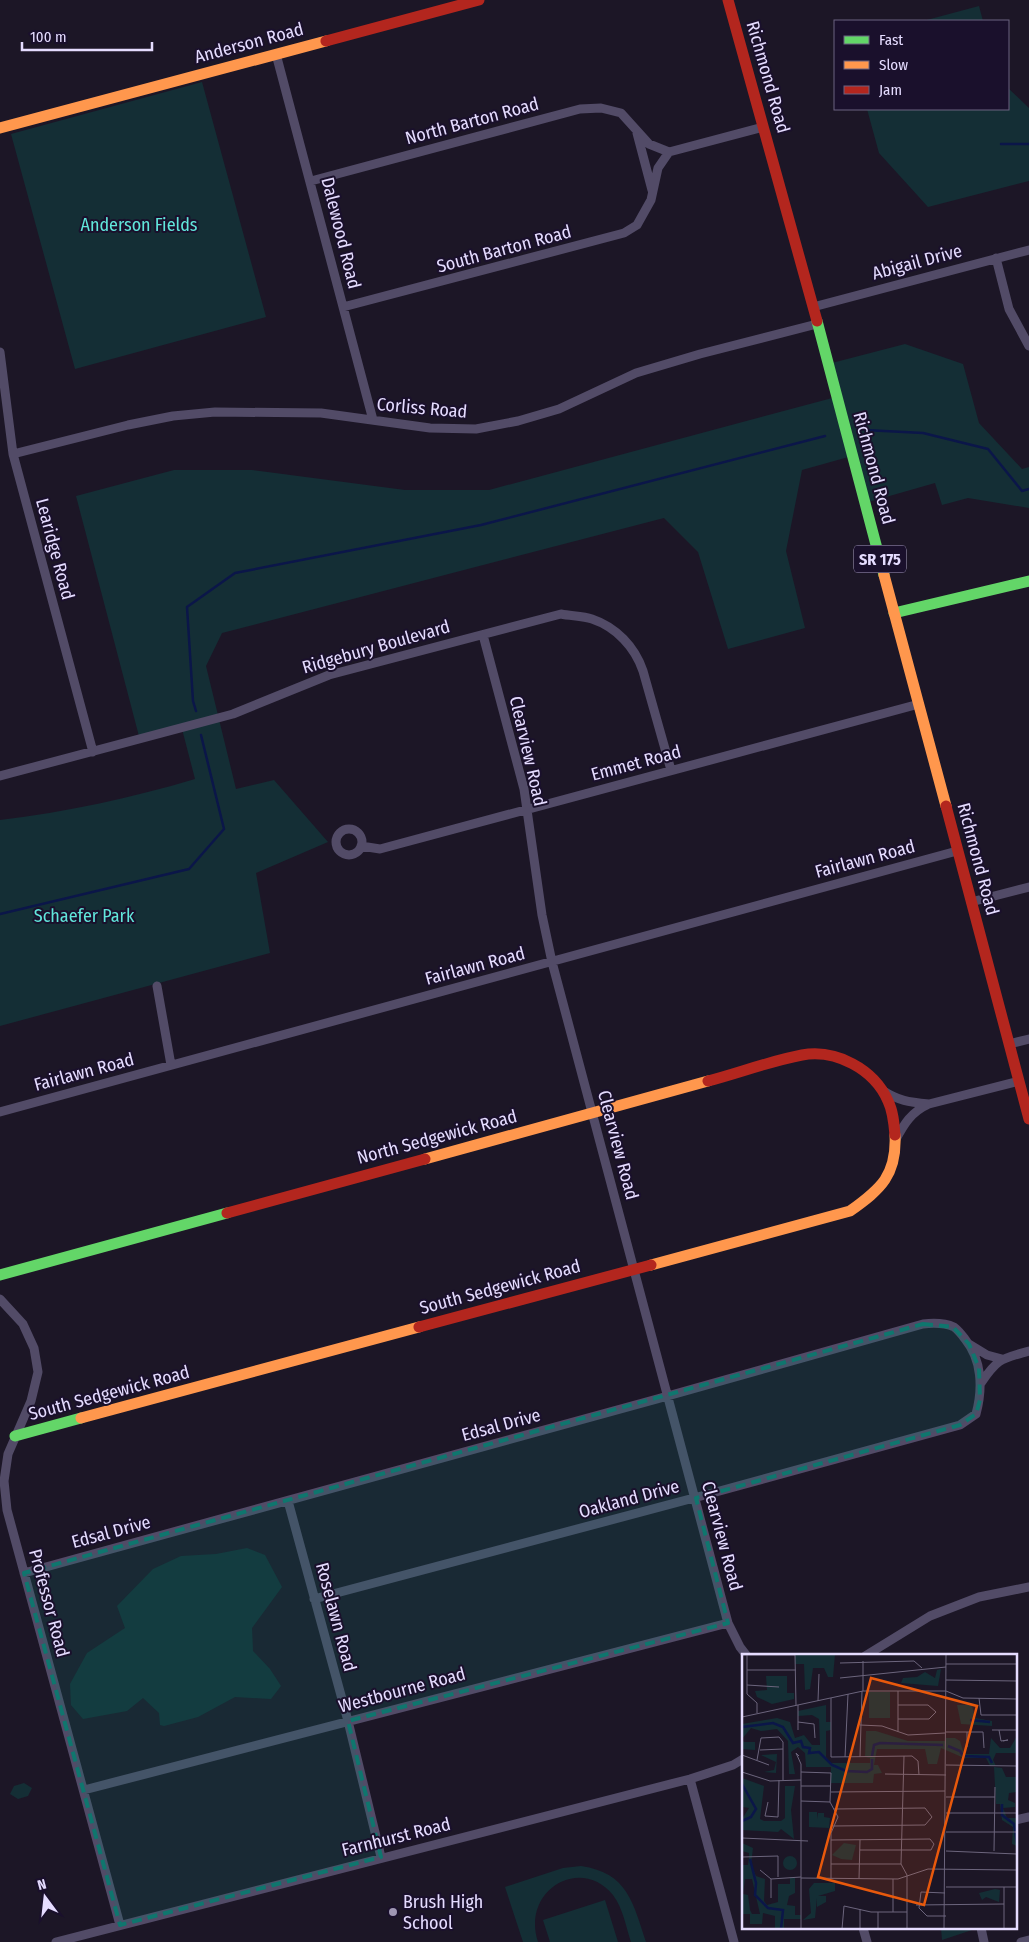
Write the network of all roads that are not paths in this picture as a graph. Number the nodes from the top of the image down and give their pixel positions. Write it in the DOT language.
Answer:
graph roads {
  1 [pos="479,0"];
  2 [pos="728,0"];
  3 [pos="276,54"];
  4 [pos="763,127"];
  5 [pos="0,128"];
  6 [pos="636,130"];
  7 [pos="669,152"];
  8 [pos="311,181"];
  9 [pos="653,193"];
  10 [pos="1029,250"];
  11 [pos="996,258"];
  12 [pos="343,307"];
  13 [pos="813,307"];
  14 [pos="817,324"];
  15 [pos="1029,346"];
  16 [pos="0,352"];
  17 [pos="373,420"];
  18 [pos="12,454"];
  19 [pos="1029,581"];
  20 [pos="894,613"];
  21 [pos="483,635"];
  22 [pos="918,704"];
  23 [pos="92,752"];
  24 [pos="671,770"];
  25 [pos="0,776"];
  26 [pos="526,810"];
  27 [pos="361,846"];
  28 [pos="958,851"];
  29 [pos="1029,887"];
  30 [pos="971,902"];
  31 [pos="552,962"];
  32 [pos="157,986"];
  33 [pos="1029,1039"];
  34 [pos="1009,1044"];
  35 [pos="171,1065"];
  36 [pos="1019,1081"];
  37 [pos="880,1086"];
  38 [pos="929,1104"];
  39 [pos="0,1112"];
  40 [pos="593,1113"];
  41 [pos="1029,1119"];
  42 [pos="895,1142"];
  43 [pos="635,1269"];
  44 [pos="0,1275"];
  45 [pos="0,1299"];
  46 [pos="969,1344"];
  47 [pos="1029,1351"];
  48 [pos="974,1354"];
  49 [pos="1002,1359"];
  50 [pos="981,1383"];
  51 [pos="668,1396"];
  52 [pos="15,1436"];
  53 [pos="696,1498"];
  54 [pos="288,1501"];
  55 [pos="24,1573"];
  56 [pos="1029,1587"];
  57 [pos="314,1599"];
  58 [pos="728,1623"];
  59 [pos="745,1654"];
  60 [pos="868,1654"];
  61 [pos="348,1721"];
  62 [pos="742,1760"];
  63 [pos="690,1779"];
  64 [pos="84,1790"];
  65 [pos="1029,1817"];
  66 [pos="1016,1820"];
  67 [pos="381,1857"];
  68 [pos="120,1926"];
  69 [pos="1029,1940"];
  70 [pos="56,1942"];
  71 [pos="734,1942"];
  72 [pos="1021,1942"];
  1 -- 3 [label="street, Anderson Road"];
  2 -- 4 [label="street, Richmond Road / SR 175"];
  3 -- 5 [label="street, Anderson Road"];
  3 -- 8 [label="street, Dalewood Road"];
  4 -- 7 [label="street"];
  4 -- 13 [label="street, Richmond Road / SR 175"];
  6 -- 7 [label="street, North Barton Road"];
  6 -- 8 [label="street, North Barton Road"];
  6 -- 9 [label="street, North Barton Road"];
  7 -- 9 [label="street, South Barton Road"];
  8 -- 12 [label="street, Dalewood Road"];
  9 -- 12 [label="street, South Barton Road"];
  10 -- 11 [label="street, Abigail Drive"];
  11 -- 13 [label="street, Abigail Drive"];
  11 -- 15 [label="street"];
  12 -- 17 [label="street, Dalewood Road"];
  13 -- 14 [label="street, Richmond Road / SR 175"];
  14 -- 17 [label="street, Corliss Road"];
  14 -- 20 [label="street, Richmond Road / SR 175"];
  16 -- 18 [label="street, Learidge Road"];
  17 -- 18 [label="street, Corliss Road"];
  18 -- 23 [label="street, Learidge Road"];
  19 -- 20 [label="street"];
  20 -- 22 [label="street, Richmond Road / SR 175"];
  21 -- 23 [label="street, Ridgebury Boulevard"];
  21 -- 24 [label="street, Ridgebury Boulevard"];
  21 -- 26 [label="street, Clearview Road"];
  22 -- 24 [label="street, Emmet Road"];
  22 -- 28 [label="street, Richmond Road / SR 175"];
  23 -- 25 [label="street, Ridgebury Boulevard"];
  24 -- 26 [label="street, Emmet Road"];
  26 -- 27 [label="street, Emmet Road"];
  26 -- 31 [label="street, Clearview Road"];
  28 -- 30 [label="street, Richmond Road / SR 175"];
  28 -- 31 [label="street, Fairlawn Road"];
  29 -- 30 [label="street"];
  30 -- 34 [label="street, Richmond Road / SR 175"];
  31 -- 35 [label="street, Fairlawn Road"];
  31 -- 40 [label="street, Clearview Road"];
  32 -- 35 [label="street"];
  33 -- 34 [label="street"];
  34 -- 36 [label="street, Richmond Road / SR 175"];
  35 -- 39 [label="street, Fairlawn Road"];
  36 -- 38 [label="street"];
  36 -- 41 [label="street, Richmond Road / SR 175"];
  37 -- 38 [label="street"];
  37 -- 40 [label="street, North Sedgewick Road"];
  37 -- 42 [label="street, South Sedgewick Road"];
  38 -- 42 [label="street"];
  40 -- 43 [label="street, Clearview Road"];
  40 -- 44 [label="street, North Sedgewick Road"];
  42 -- 43 [label="street, South Sedgewick Road"];
  43 -- 51 [label="street, Clearview Road"];
  43 -- 52 [label="street, South Sedgewick Road"];
  45 -- 52 [label="street, Professor Road"];
  46 -- 48 [label="street, Edsal Drive"];
  46 -- 49 [label="street"];
  46 -- 51 [label="street, Edsal Drive"];
  47 -- 49 [label="street"];
  48 -- 50 [label="street, Oakland Drive"];
  49 -- 50 [label="street"];
  50 -- 53 [label="street, Oakland Drive"];
  51 -- 53 [label="street, Clearview Road"];
  51 -- 54 [label="street, Edsal Drive"];
  52 -- 55 [label="street, Professor Road"];
  53 -- 57 [label="street, Oakland Drive"];
  53 -- 58 [label="street, Clearview Road"];
  54 -- 55 [label="street, Edsal Drive"];
  54 -- 57 [label="street, Roselawn Road"];
  55 -- 64 [label="street, Professor Road"];
  56 -- 60 [label="street"];
  57 -- 61 [label="street, Roselawn Road"];
  58 -- 59 [label="street, Clearview Road"];
  58 -- 61 [label="street, Westbourne Road"];
  61 -- 64 [label="street, Westbourne Road"];
  61 -- 67 [label="street, Roselawn Road"];
  62 -- 63 [label="street, Farnhurst Road"];
  63 -- 67 [label="street, Farnhurst Road"];
  63 -- 71 [label="street"];
  64 -- 68 [label="street, Professor Road"];
  65 -- 66 [label="street"];
  67 -- 68 [label="street, Farnhurst Road"];
  68 -- 70 [label="street, Farnhurst Road"];
  69 -- 72 [label="street"];
}
